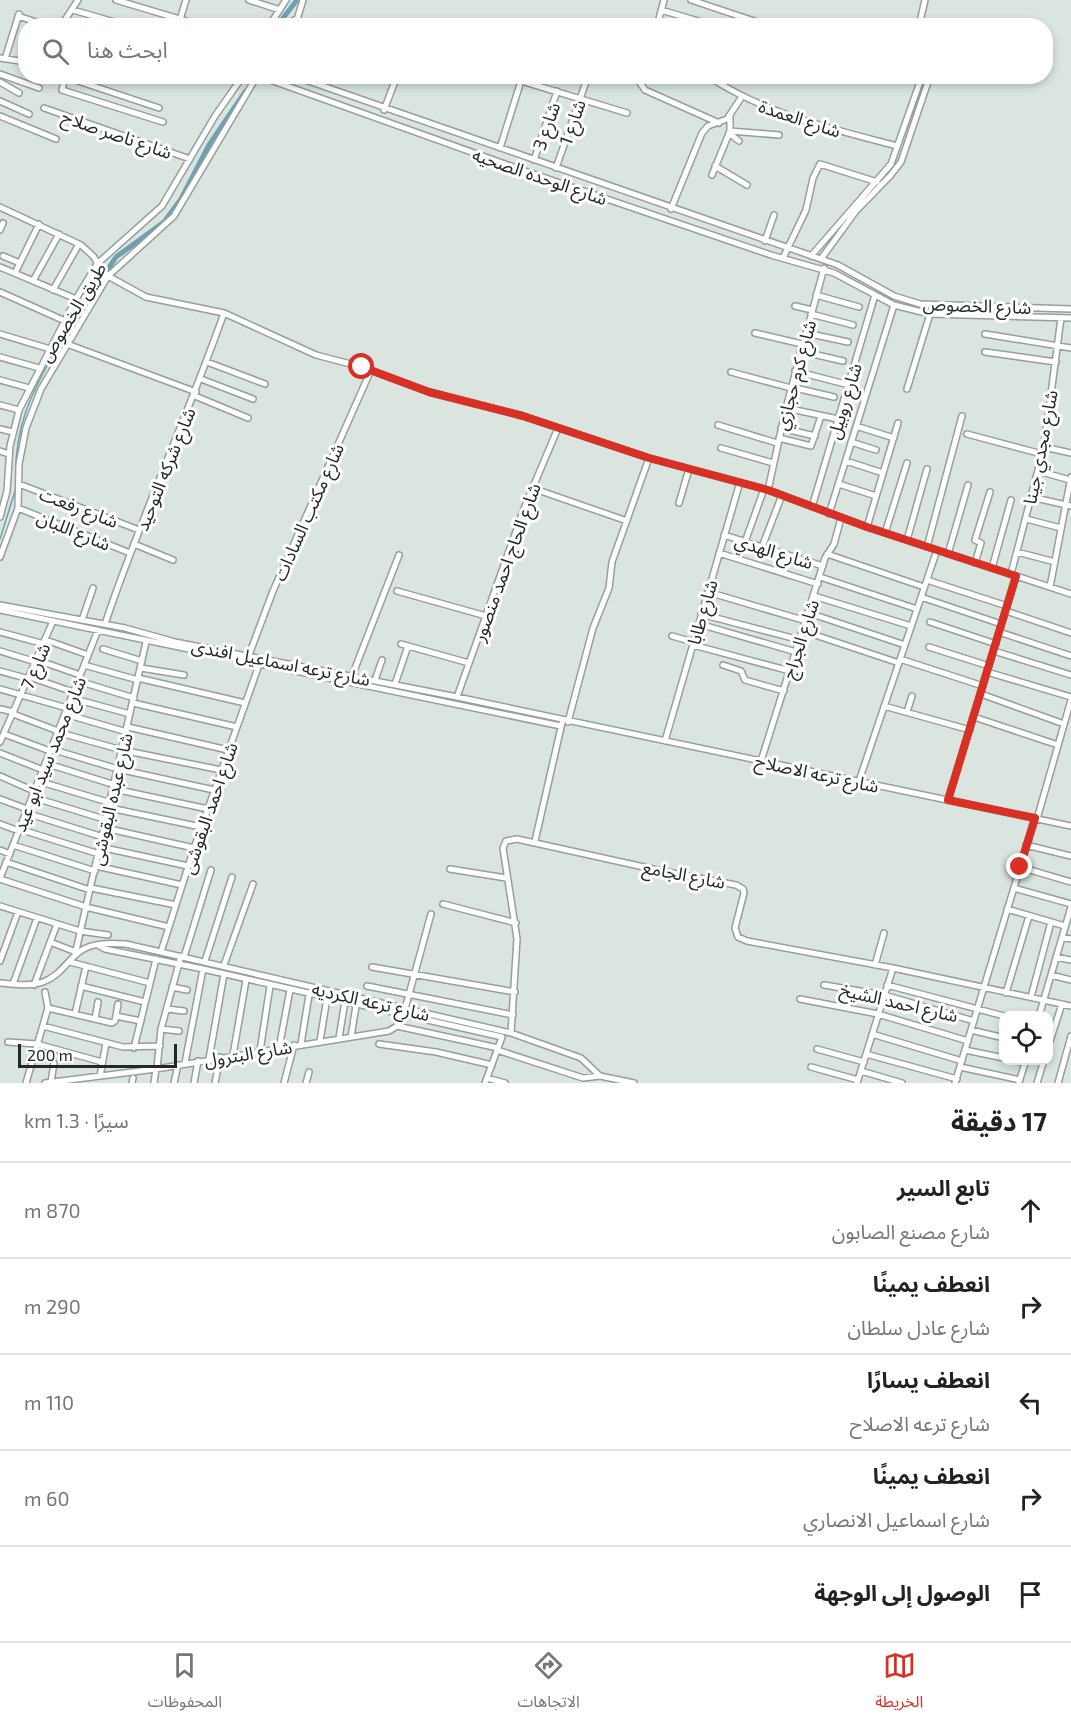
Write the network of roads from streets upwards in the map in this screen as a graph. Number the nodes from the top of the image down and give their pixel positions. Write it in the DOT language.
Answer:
graph roads {
  1 [pos="78,0"];
  2 [pos="116,0"];
  3 [pos="186,0"];
  4 [pos="249,0"];
  5 [pos="286,0"];
  6 [pos="303,0"];
  7 [pos="663,0"];
  8 [pos="691,0"];
  9 [pos="924,0"];
  10 [pos="73,10"];
  11 [pos="280,10"];
  12 [pos="661,10"];
  13 [pos="27,18"];
  14 [pos="67,18"];
  15 [pos="100,18"];
  16 [pos="180,18"];
  17 [pos="274,18"];
  18 [pos="297,18"];
  19 [pos="659,18"];
  20 [pos="688,18"];
  21 [pos="744,18"];
  22 [pos="921,18"];
  23 [pos="3,58"];
  24 [pos="18,61"];
  25 [pos="0,77"];
  26 [pos="18,81"];
  27 [pos="28,84"];
  28 [pos="63,84"];
  29 [pos="85,84"];
  30 [pos="238,84"];
  31 [pos="253,84"];
  32 [pos="280,84"];
  33 [pos="315,84"];
  34 [pos="394,84"];
  35 [pos="520,84"];
  36 [pos="532,84"];
  37 [pos="585,84"];
  38 [pos="641,84"];
  39 [pos="720,84"];
  40 [pos="919,84"];
  41 [pos="927,84"];
  42 [pos="39,88"];
  43 [pos="557,91"];
  44 [pos="20,93"];
  45 [pos="581,98"];
  46 [pos="741,98"];
  47 [pos="0,101"];
  48 [pos="44,108"];
  49 [pos="159,108"];
  50 [pos="384,110"];
  51 [pos="627,113"];
  52 [pos="29,114"];
  53 [pos="0,116"];
  54 [pos="730,116"];
  55 [pos="163,122"];
  56 [pos="719,123"];
  57 [pos="729,132"];
  58 [pos="901,134"];
  59 [pos="462,135"];
  60 [pos="779,135"];
  61 [pos="909,137"];
  62 [pos="56,139"];
  63 [pos="739,141"];
  64 [pos="897,146"];
  65 [pos="458,148"];
  66 [pos="500,148"];
  67 [pos="190,159"];
  68 [pos="534,160"];
  69 [pos="716,166"];
  70 [pos="556,168"];
  71 [pos="712,175"];
  72 [pos="578,176"];
  73 [pos="877,182"];
  74 [pos="747,185"];
  75 [pos="574,187"];
  76 [pos="0,207"];
  77 [pos="671,209"];
  78 [pos="774,215"];
  79 [pos="3,223"];
  80 [pos="39,224"];
  81 [pos="0,230"];
  82 [pos="59,234"];
  83 [pos="765,241"];
  84 [pos="80,244"];
  85 [pos="786,248"];
  86 [pos="3,256"];
  87 [pos="811,256"];
  88 [pos="783,258"];
  89 [pos="823,260"];
  90 [pos="20,263"];
  91 [pos="98,266"];
  92 [pos="0,267"];
  93 [pos="824,269"];
  94 [pos="15,273"];
  95 [pos="107,275"];
  96 [pos="33,281"];
  97 [pos="53,290"];
  98 [pos="0,292"];
  99 [pos="816,295"];
  100 [pos="875,295"];
  101 [pos="76,300"];
  102 [pos="894,305"];
  103 [pos="795,306"];
  104 [pos="859,307"];
  105 [pos="1071,309"];
  106 [pos="811,312"];
  107 [pos="224,313"];
  108 [pos="930,314"];
  109 [pos="1061,318"];
  110 [pos="1071,318"];
  111 [pos="65,321"];
  112 [pos="853,325"];
  113 [pos="755,333"];
  114 [pos="806,333"];
  115 [pos="0,334"];
  116 [pos="985,334"];
  117 [pos="848,342"];
  118 [pos="67,344"];
  119 [pos="1058,345"];
  120 [pos="801,348"];
  121 [pos="1071,348"];
  122 [pos="50,349"];
  123 [pos="985,352"];
  124 [pos="0,357"];
  125 [pos="843,361"];
  126 [pos="207,362"];
  127 [pos="1056,362"];
  128 [pos="39,368"];
  129 [pos="371,370"];
  130 [pos="795,371"];
  131 [pos="731,372"];
  132 [pos="201,379"];
  133 [pos="0,380"];
  134 [pos="265,384"];
  135 [pos="849,385"];
  136 [pos="791,387"];
  137 [pos="29,388"];
  138 [pos="907,389"];
  139 [pos="195,394"];
  140 [pos="834,397"];
  141 [pos="253,399"];
  142 [pos="0,405"];
  143 [pos="786,408"];
  144 [pos="19,410"];
  145 [pos="821,416"];
  146 [pos="962,416"];
  147 [pos="248,418"];
  148 [pos="838,419"];
  149 [pos="898,423"];
  150 [pos="718,425"];
  151 [pos="856,426"];
  152 [pos="558,428"];
  153 [pos="781,428"];
  154 [pos="0,429"];
  155 [pos="13,432"];
  156 [pos="967,434"];
  157 [pos="815,436"];
  158 [pos="894,438"];
  159 [pos="778,441"];
  160 [pos="851,442"];
  161 [pos="1044,447"];
  162 [pos="721,448"];
  163 [pos="876,450"];
  164 [pos="0,451"];
  165 [pos="1071,453"];
  166 [pos="9,454"];
  167 [pos="1042,454"];
  168 [pos="649,458"];
  169 [pos="846,461"];
  170 [pos="773,463"];
  171 [pos="907,463"];
  172 [pos="0,468"];
  173 [pos="689,469"];
  174 [pos="927,469"];
  175 [pos="8,470"];
  176 [pos="1038,471"];
  177 [pos="883,474"];
  178 [pos="1071,478"];
  179 [pos="740,482"];
  180 [pos="19,484"];
  181 [pos="839,484"];
  182 [pos="968,485"];
  183 [pos="532,488"];
  184 [pos="0,489"];
  185 [pos="766,489"];
  186 [pos="7,491"];
  187 [pos="990,492"];
  188 [pos="782,495"];
  189 [pos="876,496"];
  190 [pos="1031,496"];
  191 [pos="1011,500"];
  192 [pos="679,503"];
  193 [pos="1068,505"];
  194 [pos="812,507"];
  195 [pos="1,508"];
  196 [pos="18,508"];
  197 [pos="829,514"];
  198 [pos="0,517"];
  199 [pos="841,518"];
  200 [pos="1026,519"];
  201 [pos="627,521"];
  202 [pos="867,527"];
  203 [pos="1061,528"];
  204 [pos="139,530"];
  205 [pos="885,533"];
  206 [pos="724,536"];
  207 [pos="907,540"];
  208 [pos="745,542"];
  209 [pos="134,544"];
  210 [pos="762,547"];
  211 [pos="927,547"];
  212 [pos="937,550"];
  213 [pos="1017,552"];
  214 [pos="130,553"];
  215 [pos="719,554"];
  216 [pos="827,554"];
  217 [pos="948,554"];
  218 [pos="399,555"];
  219 [pos="0,557"];
  220 [pos="173,560"];
  221 [pos="1055,562"];
  222 [pos="975,563"];
  223 [pos="823,566"];
  224 [pos="992,568"];
  225 [pos="1014,575"];
  226 [pos="820,577"];
  227 [pos="927,580"];
  228 [pos="818,584"];
  229 [pos="924,587"];
  230 [pos="1050,587"];
  231 [pos="93,588"];
  232 [pos="397,591"];
  233 [pos="708,592"];
  234 [pos="1071,594"];
  235 [pos="814,596"];
  236 [pos="921,597"];
  237 [pos="0,605"];
  238 [pos="917,609"];
  239 [pos="1006,609"];
  240 [pos="0,610"];
  241 [pos="809,613"];
  242 [pos="701,614"];
  243 [pos="486,616"];
  244 [pos="82,620"];
  245 [pos="53,621"];
  246 [pos="806,621"];
  247 [pos="930,622"];
  248 [pos="105,624"];
  249 [pos="699,624"];
  250 [pos="1001,624"];
  251 [pos="911,626"];
  252 [pos="98,630"];
  253 [pos="803,631"];
  254 [pos="0,632"];
  255 [pos="999,632"];
  256 [pos="1071,633"];
  257 [pos="672,636"];
  258 [pos="800,640"];
  259 [pos="45,642"];
  260 [pos="146,642"];
  261 [pos="693,643"];
  262 [pos="996,644"];
  263 [pos="905,645"];
  264 [pos="929,647"];
  265 [pos="103,649"];
  266 [pos="0,651"];
  267 [pos="994,651"];
  268 [pos="796,652"];
  269 [pos="249,655"];
  270 [pos="88,656"];
  271 [pos="1071,656"];
  272 [pos="382,660"];
  273 [pos="37,661"];
  274 [pos="142,661"];
  275 [pos="899,661"];
  276 [pos="469,663"];
  277 [pos="84,665"];
  278 [pos="259,665"];
  279 [pos="723,665"];
  280 [pos="141,668"];
  281 [pos="289,668"];
  282 [pos="988,669"];
  283 [pos="0,671"];
  284 [pos="790,671"];
  285 [pos="184,675"];
  286 [pos="1071,675"];
  287 [pos="352,676"];
  288 [pos="29,678"];
  289 [pos="79,678"];
  290 [pos="138,679"];
  291 [pos="375,680"];
  292 [pos="395,684"];
  293 [pos="983,686"];
  294 [pos="0,689"];
  295 [pos="784,691"];
  296 [pos="981,694"];
  297 [pos="22,695"];
  298 [pos="72,695"];
  299 [pos="912,696"];
  300 [pos="457,697"];
  301 [pos="1071,698"];
  302 [pos="133,701"];
  303 [pos="245,703"];
  304 [pos="884,706"];
  305 [pos="0,709"];
  306 [pos="66,711"];
  307 [pos="907,712"];
  308 [pos="14,713"];
  309 [pos="130,714"];
  310 [pos="974,717"];
  311 [pos="1067,720"];
  312 [pos="564,723"];
  313 [pos="237,727"];
  314 [pos="127,730"];
  315 [pos="970,730"];
  316 [pos="3,731"];
  317 [pos="58,732"];
  318 [pos="665,741"];
  319 [pos="0,742"];
  320 [pos="1058,745"];
  321 [pos="51,750"];
  322 [pos="122,750"];
  323 [pos="228,750"];
  324 [pos="0,753"];
  325 [pos="761,761"];
  326 [pos="44,767"];
  327 [pos="118,769"];
  328 [pos="221,770"];
  329 [pos="0,776"];
  330 [pos="38,781"];
  331 [pos="859,781"];
  332 [pos="115,787"];
  333 [pos="214,790"];
  334 [pos="33,794"];
  335 [pos="0,799"];
  336 [pos="948,800"];
  337 [pos="110,806"];
  338 [pos="208,808"];
  339 [pos="26,811"];
  340 [pos="1036,818"];
  341 [pos="107,819"];
  342 [pos="0,824"];
  343 [pos="1071,826"];
  344 [pos="201,827"];
  345 [pos="105,828"];
  346 [pos="19,830"];
  347 [pos="103,837"];
  348 [pos="535,841"];
  349 [pos="13,844"];
  350 [pos="1026,845"];
  351 [pos="194,848"];
  352 [pos="0,850"];
  353 [pos="100,851"];
  354 [pos="10,854"];
  355 [pos="1071,856"];
  356 [pos="6,862"];
  357 [pos="188,866"];
  358 [pos="1020,867"];
  359 [pos="95,869"];
  360 [pos="450,869"];
  361 [pos="211,870"];
  362 [pos="0,877"];
  363 [pos="232,877"];
  364 [pos="506,878"];
  365 [pos="1071,882"];
  366 [pos="253,884"];
  367 [pos="182,885"];
  368 [pos="1014,888"];
  369 [pos="90,889"];
  370 [pos="443,904"];
  371 [pos="176,905"];
  372 [pos="1071,905"];
  373 [pos="0,906"];
  374 [pos="86,907"];
  375 [pos="1007,909"];
  376 [pos="18,912"];
  377 [pos="431,914"];
  378 [pos="1029,916"];
  379 [pos="37,918"];
  380 [pos="1069,919"];
  381 [pos="1051,922"];
  382 [pos="516,923"];
  383 [pos="57,924"];
  384 [pos="1065,926"];
  385 [pos="169,927"];
  386 [pos="80,931"];
  387 [pos="884,933"];
  388 [pos="108,934"];
  389 [pos="1062,937"];
  390 [pos="1071,939"];
  391 [pos="50,942"];
  392 [pos="98,945"];
  393 [pos="161,952"];
  394 [pos="182,956"];
  395 [pos="74,957"];
  396 [pos="1056,957"];
  397 [pos="156,959"];
  398 [pos="1071,960"];
  399 [pos="0,961"];
  400 [pos="205,961"];
  401 [pos="179,964"];
  402 [pos="224,965"];
  403 [pos="875,965"];
  404 [pos="86,966"];
  405 [pos="372,966"];
  406 [pos="892,968"];
  407 [pos="203,969"];
  408 [pos="224,974"];
  409 [pos="415,974"];
  410 [pos="1051,975"];
  411 [pos="246,980"];
  412 [pos="1071,980"];
  413 [pos="0,983"];
  414 [pos="150,983"];
  415 [pos="13,984"];
  416 [pos="34,985"];
  417 [pos="824,985"];
  418 [pos="887,985"];
  419 [pos="81,986"];
  420 [pos="270,986"];
  421 [pos="367,986"];
  422 [pos="172,987"];
  423 [pos="984,988"];
  424 [pos="187,990"];
  425 [pos="290,990"];
  426 [pos="45,992"];
  427 [pos="515,992"];
  428 [pos="1006,993"];
  429 [pos="309,994"];
  430 [pos="409,994"];
  431 [pos="884,995"];
  432 [pos="1031,997"];
  433 [pos="327,998"];
  434 [pos="800,999"];
  435 [pos="1044,1000"];
  436 [pos="345,1001"];
  437 [pos="357,1001"];
  438 [pos="98,1002"];
  439 [pos="145,1002"];
  440 [pos="118,1004"];
  441 [pos="1062,1004"];
  442 [pos="1071,1006"];
  443 [pos="48,1008"];
  444 [pos="167,1009"];
  445 [pos="402,1010"];
  446 [pos="977,1010"];
  447 [pos="184,1011"];
  448 [pos="1041,1011"];
  449 [pos="75,1014"];
  450 [pos="878,1014"];
  451 [pos="513,1015"];
  452 [pos="999,1015"];
  453 [pos="116,1016"];
  454 [pos="95,1019"];
  455 [pos="974,1020"];
  456 [pos="141,1021"];
  457 [pos="42,1026"];
  458 [pos="397,1026"];
  459 [pos="161,1029"];
  460 [pos="971,1030"];
  461 [pos="179,1031"];
  462 [pos="1053,1032"];
  463 [pos="511,1033"];
  464 [pos="503,1034"];
  465 [pos="872,1034"];
  466 [pos="1071,1036"];
  467 [pos="351,1037"];
  468 [pos="999,1037"];
  469 [pos="339,1038"];
  470 [pos="320,1041"];
  471 [pos="968,1041"];
  472 [pos="8,1042"];
  473 [pos="106,1043"];
  474 [pos="37,1044"];
  475 [pos="302,1044"];
  476 [pos="379,1044"];
  477 [pos="294,1045"];
  478 [pos="160,1047"];
  479 [pos="134,1048"];
  480 [pos="279,1048"];
  481 [pos="497,1049"];
  482 [pos="816,1049"];
  483 [pos="965,1050"];
  484 [pos="260,1051"];
  485 [pos="866,1054"];
  486 [pos="233,1055"];
  487 [pos="220,1057"];
  488 [pos="999,1057"];
  489 [pos="209,1059"];
  490 [pos="198,1061"];
  491 [pos="102,1062"];
  492 [pos="864,1062"];
  493 [pos="54,1063"];
  494 [pos="185,1064"];
  495 [pos="961,1064"];
  496 [pos="177,1065"];
  497 [pos="492,1065"];
  498 [pos="1024,1065"];
  499 [pos="1042,1065"];
  500 [pos="811,1067"];
  501 [pos="157,1069"];
  502 [pos="861,1071"];
  503 [pos="309,1072"];
  504 [pos="100,1076"];
  505 [pos="600,1076"];
  506 [pos="78,1081"];
  507 [pos="486,1081"];
  508 [pos="857,1081"];
  509 [pos="956,1081"];
  510 [pos="51,1082"];
  511 [pos="627,1082"];
  512 [pos="1019,1082"];
  513 [pos="26,1083"];
  514 [pos="99,1083"];
  515 [pos="154,1083"];
  516 [pos="174,1083"];
  517 [pos="194,1083"];
  518 [pos="215,1083"];
  519 [pos="284,1083"];
  520 [pos="306,1083"];
  521 [pos="505,1083"];
  522 [pos="634,1083"];
  523 [pos="902,1083"];
  524 [pos="1037,1083"];
  525 [pos="1058,1083"];
  1 -- 10 [label="street"];
  2 -- 16 [label="street"];
  3 -- 16 [label="street"];
  4 -- 11 [label="street"];
  5 -- 11 [label="street"];
  6 -- 18 [label="street"];
  7 -- 12 [label="street"];
  8 -- 21 [label="street"];
  9 -- 22 [label="street"];
  10 -- 14 [label="street"];
  10 -- 15 [label="street"];
  11 -- 17 [label="street"];
  12 -- 19 [label="street"];
  12 -- 20 [label="street"];
  13 -- 23 [label="street"];
  23 -- 24 [label="street"];
  25 -- 26 [label="street"];
  25 -- 44 [label="street"];
  27 -- 42 [label="street"];
  28 -- 55 [label="street"];
  29 -- 49 [label="street"];
  30 -- 67 [label="street, طريق الخصوص"];
  31 -- 95 [label="street"];
  32 -- 65 [label="street, شارع الوحده الصحيه"];
  33 -- 50 [label="street, شارع الوحده الصحيه"];
  34 -- 50 [label="street"];
  35 -- 66 [label="street"];
  36 -- 43 [label="street"];
  37 -- 45 [label="street, شارع 1"];
  38 -- 56 [label="street"];
  39 -- 46 [label="street, شارع العمدة"];
  40 -- 58 [label="street"];
  41 -- 61 [label="street"];
  43 -- 45 [label="street"];
  43 -- 68 [label="street, شارع 3"];
  45 -- 51 [label="street"];
  45 -- 70 [label="street, شارع 1"];
  46 -- 54 [label="street"];
  46 -- 64 [label="street, شارع العمدة"];
  47 -- 52 [label="street"];
  48 -- 67 [label="street, شارع ناصر صلاح"];
  50 -- 59 [label="street, شارع الوحده الصحيه"];
  53 -- 62 [label="street"];
  54 -- 56 [label="street"];
  54 -- 57 [label="street"];
  56 -- 77 [label="street"];
  57 -- 60 [label="street"];
  57 -- 63 [label="street"];
  57 -- 69 [label="street"];
  58 -- 61 [label="street"];
  58 -- 64 [label="street"];
  59 -- 65 [label="street"];
  59 -- 66 [label="street, شارع الوحده الصحيه"];
  61 -- 89 [label="street"];
  64 -- 73 [label="street"];
  65 -- 75 [label="street, شارع الوحده الصحيه"];
  66 -- 68 [label="street, شارع الوحده الصحيه"];
  67 -- 91 [label="street, طريق الخصوص"];
  68 -- 70 [label="street, شارع الوحده الصحيه"];
  69 -- 71 [label="street"];
  69 -- 74 [label="street"];
  70 -- 72 [label="street, شارع الوحده الصحيه"];
  72 -- 75 [label="street"];
  72 -- 77 [label="street, شارع الوحده الصحيه"];
  73 -- 85 [label="street"];
  73 -- 87 [label="street"];
  75 -- 88 [label="street, شارع الوحده الصحيه"];
  76 -- 80 [label="street"];
  77 -- 83 [label="street, شارع الوحده الصحيه"];
  78 -- 83 [label="street"];
  79 -- 81 [label="street"];
  80 -- 82 [label="street"];
  80 -- 90 [label="street"];
  82 -- 84 [label="street"];
  82 -- 96 [label="street"];
  83 -- 85 [label="street, شارع الوحده الصحيه"];
  84 -- 91 [label="street"];
  84 -- 97 [label="street"];
  85 -- 87 [label="street, شارع الوحده الصحيه"];
  85 -- 88 [label="street"];
  86 -- 90 [label="street"];
  87 -- 89 [label="street, شارع الوحده الصحيه"];
  88 -- 93 [label="street, شارع الوحده الصحيه"];
  89 -- 93 [label="street, شارع كرم حجازي"];
  89 -- 105 [label="street, شارع الخصوص"];
  90 -- 94 [label="street"];
  91 -- 95 [label="street"];
  91 -- 101 [label="street, طريق الخصوص"];
  92 -- 94 [label="street"];
  93 -- 99 [label="street, شارع كرم حجازي"];
  93 -- 100 [label="street, شارع الخصوص"];
  94 -- 96 [label="street"];
  95 -- 107 [label="street"];
  95 -- 118 [label="street"];
  96 -- 97 [label="street"];
  97 -- 101 [label="street"];
  98 -- 111 [label="street"];
  99 -- 104 [label="street"];
  99 -- 106 [label="street, شارع كرم حجازي"];
  100 -- 102 [label="street, شارع الخصوص"];
  100 -- 135 [label="street, شارع روبيل"];
  101 -- 111 [label="street, طريق الخصوص"];
  102 -- 108 [label="street, شارع الخصوص"];
  102 -- 151 [label="street"];
  103 -- 106 [label="street"];
  106 -- 112 [label="street"];
  106 -- 114 [label="street, شارع كرم حجازي"];
  107 -- 126 [label="street, شارع شركه التوحيد"];
  107 -- 129 [label="street"];
  108 -- 109 [label="street, شارع الخصوص"];
  108 -- 138 [label="street"];
  109 -- 110 [label="street, شارع الخصوص"];
  109 -- 119 [label="street, شارع مجدي جينا"];
  111 -- 122 [label="street, طريق الخصوص"];
  113 -- 120 [label="street"];
  114 -- 117 [label="street"];
  114 -- 120 [label="street, شارع كرم حجازي"];
  115 -- 122 [label="street"];
  116 -- 119 [label="street"];
  118 -- 139 [label="street"];
  118 -- 180 [label="street"];
  119 -- 121 [label="street"];
  119 -- 127 [label="street, شارع مجدي جينا"];
  120 -- 125 [label="street"];
  120 -- 130 [label="street, شارع كرم حجازي"];
  122 -- 128 [label="street, طريق الخصوص"];
  123 -- 127 [label="street"];
  124 -- 128 [label="street"];
  126 -- 132 [label="street, شارع شركه التوحيد"];
  126 -- 134 [label="street"];
  127 -- 161 [label="street, شارع مجدي جينا"];
  128 -- 137 [label="street, طريق الخصوص"];
  129 -- 152 [label="street"];
  129 -- 269 [label="street, شارع مكتب السادات"];
  130 -- 135 [label="street"];
  130 -- 136 [label="street, شارع كرم حجازي"];
  131 -- 136 [label="street"];
  132 -- 139 [label="street, شارع شركه التوحيد"];
  132 -- 141 [label="street"];
  133 -- 137 [label="street"];
  135 -- 148 [label="street, شارع روبيل"];
  136 -- 140 [label="street"];
  136 -- 143 [label="street, شارع كرم حجازي"];
  137 -- 144 [label="street, طريق الخصوص"];
  139 -- 147 [label="street"];
  139 -- 204 [label="street, شارع شركه التوحيد"];
  142 -- 144 [label="street"];
  143 -- 145 [label="street"];
  143 -- 153 [label="street, شارع كرم حجازي"];
  144 -- 155 [label="street, طريق الخصوص"];
  145 -- 148 [label="street"];
  145 -- 157 [label="street"];
  146 -- 211 [label="street"];
  148 -- 194 [label="street, شارع روبيل"];
  149 -- 158 [label="street"];
  150 -- 159 [label="street"];
  151 -- 158 [label="street"];
  151 -- 160 [label="street"];
  152 -- 168 [label="street"];
  152 -- 183 [label="street, شارع الحاج احمد منصور"];
  153 -- 157 [label="street"];
  153 -- 159 [label="street, شارع كرم حجازي"];
  154 -- 155 [label="street"];
  155 -- 166 [label="street, طريق الخصوص"];
  156 -- 167 [label="street"];
  157 -- 159 [label="street"];
  158 -- 177 [label="street"];
  159 -- 170 [label="street, شارع كرم حجازي"];
  160 -- 163 [label="street"];
  160 -- 169 [label="street"];
  161 -- 165 [label="street"];
  161 -- 167 [label="street, شارع مجدي جينا"];
  162 -- 170 [label="street"];
  164 -- 166 [label="street"];
  166 -- 175 [label="street, طريق الخصوص"];
  167 -- 176 [label="street, شارع مجدي جينا"];
  168 -- 173 [label="street"];
  168 -- 201 [label="street"];
  169 -- 177 [label="street"];
  169 -- 181 [label="street"];
  170 -- 185 [label="street, شارع كرم حجازي"];
  171 -- 205 [label="street"];
  172 -- 175 [label="street"];
  173 -- 179 [label="street"];
  173 -- 192 [label="street"];
  174 -- 207 [label="street"];
  175 -- 186 [label="street, طريق الخصوص"];
  176 -- 178 [label="street"];
  176 -- 190 [label="street, شارع مجدي جينا"];
  177 -- 189 [label="street"];
  178 -- 193 [label="street"];
  179 -- 185 [label="street"];
  179 -- 206 [label="street, شارع طابا"];
  180 -- 196 [label="street"];
  180 -- 204 [label="street, شارع رفعت"];
  181 -- 189 [label="street"];
  181 -- 197 [label="street"];
  182 -- 217 [label="street"];
  183 -- 201 [label="street"];
  183 -- 243 [label="street, شارع الحاج احمد منصور"];
  184 -- 186 [label="street"];
  185 -- 188 [label="street"];
  185 -- 208 [label="street, شارع كرم حجازي"];
  186 -- 195 [label="street, طريق الخصوص"];
  187 -- 222 [label="street"];
  188 -- 194 [label="street"];
  188 -- 210 [label="street"];
  189 -- 202 [label="street"];
  190 -- 193 [label="street"];
  190 -- 200 [label="street, شارع مجدي جينا"];
  191 -- 224 [label="street"];
  193 -- 203 [label="street"];
  194 -- 197 [label="street"];
  195 -- 198 [label="street, طريق الخصوص"];
  196 -- 214 [label="street, شارع اللبان"];
  196 -- 219 [label="street"];
  197 -- 199 [label="street"];
  199 -- 202 [label="street"];
  199 -- 216 [label="street, شارع الجراج"];
  200 -- 203 [label="street"];
  200 -- 213 [label="street, شارع مجدي جينا"];
  201 -- 312 [label="street"];
  202 -- 205 [label="street"];
  203 -- 221 [label="street"];
  204 -- 209 [label="street, شارع شركه التوحيد"];
  205 -- 207 [label="street"];
  206 -- 208 [label="street, شارع الهدي"];
  206 -- 215 [label="street, شارع طابا"];
  207 -- 211 [label="street"];
  208 -- 210 [label="street, شارع الهدي"];
  209 -- 214 [label="street, شارع شركه التوحيد"];
  209 -- 220 [label="street"];
  210 -- 223 [label="street, شارع الهدي"];
  211 -- 212 [label="street"];
  212 -- 217 [label="street"];
  212 -- 227 [label="street"];
  213 -- 221 [label="street"];
  213 -- 225 [label="street, شارع مجدي جينا"];
  214 -- 248 [label="street, شارع شركه التوحيد"];
  215 -- 228 [label="street"];
  215 -- 233 [label="street, شارع طابا"];
  216 -- 223 [label="street, شارع الجراج"];
  216 -- 229 [label="street"];
  217 -- 222 [label="street"];
  218 -- 287 [label="street"];
  221 -- 230 [label="street"];
  222 -- 224 [label="street"];
  223 -- 226 [label="street, شارع الجراج"];
  224 -- 225 [label="street"];
  225 -- 230 [label="street"];
  225 -- 239 [label="street, شارع مجدي جينا"];
  226 -- 228 [label="street, شارع الجراج"];
  226 -- 238 [label="street"];
  227 -- 229 [label="street"];
  227 -- 239 [label="street"];
  228 -- 235 [label="street, شارع الجراج"];
  229 -- 236 [label="street"];
  230 -- 234 [label="street"];
  231 -- 244 [label="street"];
  232 -- 243 [label="street"];
  233 -- 242 [label="street, شارع طابا"];
  233 -- 246 [label="street"];
  235 -- 241 [label="street, شارع الجراج"];
  235 -- 251 [label="street"];
  236 -- 238 [label="street"];
  236 -- 250 [label="street"];
  237 -- 244 [label="street, شارع ترعه اسماعيل افندى"];
  238 -- 251 [label="street"];
  239 -- 250 [label="street, شارع مجدي جينا"];
  239 -- 256 [label="street"];
  240 -- 245 [label="street, شارع ترعه اسماعيل افندى"];
  241 -- 246 [label="street, شارع الجراج"];
  241 -- 263 [label="street"];
  242 -- 249 [label="street, شارع طابا"];
  242 -- 258 [label="street"];
  243 -- 276 [label="street, شارع الحاج احمد منصور"];
  244 -- 248 [label="street, شارع ترعه اسماعيل افندى"];
  245 -- 252 [label="street, شارع ترعه اسماعيل افندى"];
  245 -- 259 [label="street, شارع 7"];
  246 -- 253 [label="street, شارع الجراج"];
  247 -- 262 [label="street"];
  248 -- 269 [label="street, شارع ترعه اسماعيل افندى"];
  249 -- 261 [label="street, شارع طابا"];
  249 -- 268 [label="street"];
  250 -- 255 [label="street, شارع مجدي جينا"];
  251 -- 263 [label="street"];
  252 -- 260 [label="street, شارع ترعه اسماعيل افندى"];
  252 -- 270 [label="street, شارع محمد سيد ابو عيد"];
  253 -- 258 [label="street, شارع الجراج"];
  253 -- 275 [label="street"];
  254 -- 259 [label="street"];
  255 -- 262 [label="street, شارع مجدي جينا"];
  255 -- 271 [label="street"];
  257 -- 261 [label="street"];
  258 -- 268 [label="street, شارع الجراج"];
  259 -- 270 [label="street"];
  259 -- 273 [label="street, شارع 7"];
  260 -- 274 [label="street, شارع عبده البقوشى"];
  260 -- 278 [label="street, شارع ترعه اسماعيل افندى"];
  261 -- 284 [label="street"];
  261 -- 318 [label="street, شارع طابا"];
  262 -- 267 [label="street, شارع مجدي جينا"];
  263 -- 275 [label="street"];
  264 -- 282 [label="street"];
  265 -- 274 [label="street"];
  266 -- 273 [label="street"];
  267 -- 282 [label="street, شارع مجدي جينا"];
  267 -- 286 [label="street"];
  268 -- 284 [label="street, شارع الجراج"];
  269 -- 281 [label="street, شارع ترعه اسماعيل افندى"];
  270 -- 277 [label="street, شارع محمد سيد ابو عيد"];
  272 -- 291 [label="street"];
  273 -- 288 [label="street, شارع 7"];
  273 -- 289 [label="street"];
  274 -- 280 [label="street, شارع عبده البقوشى"];
  275 -- 293 [label="street"];
  275 -- 304 [label="street"];
  276 -- 292 [label="street"];
  276 -- 300 [label="street, شارع الحاج احمد منصور"];
  277 -- 289 [label="street, شارع محمد سيد ابو عيد"];
  277 -- 290 [label="street"];
  278 -- 281 [label="street, شارع ترعه اسماعيل افندى"];
  278 -- 303 [label="street, شارع احمد البقوشى"];
  279 -- 295 [label="street"];
  280 -- 285 [label="street"];
  280 -- 290 [label="street, شارع عبده البقوشى"];
  281 -- 287 [label="street, شارع ترعه اسماعيل افندى"];
  281 -- 312 [label="street, شارع ترعه اسماعيل افندى"];
  282 -- 293 [label="street, شارع مجدي جينا"];
  282 -- 301 [label="street"];
  283 -- 288 [label="street"];
  284 -- 295 [label="street, شارع الجراج"];
  287 -- 291 [label="street, شارع ترعه اسماعيل افندى"];
  288 -- 297 [label="street, شارع 7"];
  288 -- 298 [label="street"];
  289 -- 298 [label="street, شارع محمد سيد ابو عيد"];
  289 -- 302 [label="street"];
  290 -- 302 [label="street, شارع عبده البقوشى"];
  290 -- 303 [label="street"];
  291 -- 292 [label="street, شارع ترعه اسماعيل افندى"];
  292 -- 300 [label="street, شارع ترعه اسماعيل افندى"];
  293 -- 296 [label="street, شارع مجدي جينا"];
  294 -- 297 [label="street"];
  295 -- 325 [label="street, شارع الجراج"];
  296 -- 310 [label="street, شارع مجدي جينا"];
  296 -- 311 [label="street"];
  297 -- 306 [label="street"];
  297 -- 308 [label="street, شارع 7"];
  298 -- 306 [label="street, شارع محمد سيد ابو عيد"];
  298 -- 309 [label="street"];
  299 -- 307 [label="street"];
  300 -- 312 [label="street, شارع ترعه اسماعيل افندى"];
  301 -- 311 [label="street"];
  302 -- 309 [label="street, شارع عبده البقوشى"];
  302 -- 313 [label="street"];
  303 -- 313 [label="street, شارع احمد البقوشى"];
  304 -- 307 [label="street"];
  304 -- 331 [label="street"];
  305 -- 308 [label="street"];
  306 -- 314 [label="street"];
  306 -- 317 [label="street, شارع محمد سيد ابو عيد"];
  307 -- 315 [label="street"];
  308 -- 316 [label="street, شارع 7"];
  308 -- 317 [label="street"];
  309 -- 314 [label="street, شارع عبده البقوشى"];
  310 -- 315 [label="street, شارع مجدي جينا"];
  310 -- 320 [label="street"];
  311 -- 320 [label="street"];
  312 -- 318 [label="street, شارع ترعه الاصلاح"];
  312 -- 348 [label="street"];
  313 -- 323 [label="street, شارع احمد البقوشى"];
  314 -- 322 [label="street, شارع عبده البقوشى"];
  314 -- 323 [label="street"];
  315 -- 336 [label="street, شارع مجدي جينا"];
  316 -- 319 [label="street, شارع 7"];
  316 -- 321 [label="street"];
  317 -- 321 [label="street, شارع محمد سيد ابو عيد"];
  317 -- 322 [label="street"];
  318 -- 325 [label="street, شارع ترعه الاصلاح"];
  320 -- 340 [label="street"];
  321 -- 326 [label="street, شارع محمد سيد ابو عيد"];
  321 -- 327 [label="street"];
  322 -- 327 [label="street, شارع عبده البقوشى"];
  322 -- 328 [label="street"];
  323 -- 328 [label="street, شارع احمد البقوشى"];
  324 -- 326 [label="street"];
  325 -- 331 [label="street, شارع ترعه الاصلاح"];
  326 -- 330 [label="street, شارع محمد سيد ابو عيد"];
  326 -- 332 [label="street"];
  327 -- 332 [label="street, شارع عبده البقوشى"];
  327 -- 333 [label="street"];
  328 -- 333 [label="street, شارع احمد البقوشى"];
  329 -- 334 [label="street"];
  330 -- 334 [label="street, شارع محمد سيد ابو عيد"];
  330 -- 337 [label="street"];
  331 -- 336 [label="street, شارع ترعه الاصلاح"];
  332 -- 337 [label="street, شارع عبده البقوشى"];
  332 -- 338 [label="street"];
  333 -- 338 [label="street, شارع احمد البقوشى"];
  334 -- 339 [label="street, شارع محمد سيد ابو عيد"];
  334 -- 341 [label="street"];
  335 -- 339 [label="street"];
  336 -- 340 [label="street, شارع ترعه الاصلاح"];
  337 -- 341 [label="street, شارع عبده البقوشى"];
  337 -- 344 [label="street"];
  338 -- 344 [label="street, شارع احمد البقوشى"];
  339 -- 346 [label="street, شارع محمد سيد ابو عيد"];
  339 -- 347 [label="street"];
  340 -- 343 [label="street, شارع ترعه الاصلاح"];
  340 -- 350 [label="street"];
  341 -- 345 [label="street, شارع عبده البقوشى"];
  342 -- 346 [label="street"];
  344 -- 351 [label="street, شارع احمد البقوشى"];
  345 -- 347 [label="street, شارع عبده البقوشى"];
  345 -- 351 [label="street"];
  346 -- 349 [label="street, شارع محمد سيد ابو عيد"];
  346 -- 353 [label="street"];
  347 -- 353 [label="street, شارع عبده البقوشى"];
  348 -- 364 [label="street, شارع الجامع"];
  348 -- 403 [label="street, شارع الجامع"];
  349 -- 354 [label="street, شارع محمد سيد ابو عيد"];
  349 -- 359 [label="street"];
  350 -- 355 [label="street"];
  350 -- 358 [label="street"];
  351 -- 357 [label="street, شارع احمد البقوشى"];
  352 -- 354 [label="street"];
  353 -- 357 [label="street"];
  353 -- 359 [label="street, شارع عبده البقوشى"];
  354 -- 356 [label="street, شارع محمد سيد ابو عيد"];
  356 -- 362 [label="street, شارع محمد سيد ابو عيد"];
  356 -- 369 [label="street"];
  357 -- 367 [label="street, شارع احمد البقوشى"];
  358 -- 365 [label="street"];
  358 -- 368 [label="street"];
  359 -- 367 [label="street"];
  359 -- 369 [label="street, شارع عبده البقوشى"];
  360 -- 364 [label="street"];
  361 -- 394 [label="street"];
  362 -- 374 [label="street"];
  363 -- 400 [label="street"];
  364 -- 382 [label="street, شارع الجامع"];
  366 -- 402 [label="street"];
  367 -- 371 [label="street, شارع احمد البقوشى"];
  368 -- 372 [label="street"];
  368 -- 375 [label="street"];
  369 -- 371 [label="street"];
  369 -- 374 [label="street, شارع عبده البقوشى"];
  370 -- 382 [label="street"];
  371 -- 385 [label="street, شارع احمد البقوشى"];
  372 -- 380 [label="street"];
  373 -- 376 [label="street"];
  374 -- 385 [label="street"];
  374 -- 386 [label="street, شارع عبده البقوشى"];
  375 -- 378 [label="street"];
  375 -- 423 [label="street"];
  376 -- 379 [label="street"];
  376 -- 399 [label="street"];
  377 -- 409 [label="street"];
  378 -- 381 [label="street"];
  378 -- 428 [label="street"];
  379 -- 383 [label="street"];
  379 -- 415 [label="street"];
  380 -- 384 [label="street"];
  381 -- 384 [label="street"];
  381 -- 432 [label="street"];
  382 -- 427 [label="street, شارع الجامع"];
  383 -- 386 [label="street"];
  383 -- 391 [label="street"];
  384 -- 389 [label="street"];
  385 -- 393 [label="street, شارع احمد البقوشى"];
  386 -- 388 [label="street"];
  386 -- 395 [label="street, شارع عبده البقوشى"];
  387 -- 403 [label="street"];
  389 -- 390 [label="street"];
  389 -- 396 [label="street"];
  391 -- 395 [label="street"];
  391 -- 416 [label="street"];
  392 -- 393 [label="street, شارع ترعه الكرديه"];
  392 -- 395 [label="street, شارع ترعه الكرديه"];
  392 -- 397 [label="street, شارع ترعه الكرديه"];
  393 -- 394 [label="street, شارع ترعه الكرديه"];
  394 -- 400 [label="street, شارع ترعه الكرديه"];
  394 -- 401 [label="street"];
  395 -- 404 [label="street"];
  395 -- 416 [label="street, شارع ترعه الكرديه"];
  396 -- 398 [label="street"];
  396 -- 410 [label="street"];
  397 -- 401 [label="street, شارع ترعه الكرديه"];
  397 -- 414 [label="street"];
  400 -- 402 [label="street, شارع ترعه الكرديه"];
  401 -- 407 [label="street, شارع ترعه الكرديه"];
  401 -- 422 [label="street"];
  402 -- 437 [label="street, شارع ترعه الكرديه"];
  403 -- 406 [label="street, شارع الجامع"];
  404 -- 414 [label="street"];
  404 -- 419 [label="street"];
  405 -- 409 [label="street"];
  406 -- 418 [label="street"];
  406 -- 423 [label="street, شارع الجامع"];
  407 -- 408 [label="street, شارع ترعه الكرديه"];
  407 -- 494 [label="street"];
  408 -- 411 [label="street, شارع ترعه الكرديه"];
  408 -- 489 [label="street"];
  409 -- 427 [label="street"];
  409 -- 430 [label="street"];
  410 -- 412 [label="street"];
  410 -- 435 [label="street"];
  411 -- 420 [label="street, شارع ترعه الكرديه"];
  411 -- 486 [label="street"];
  413 -- 415 [label="street, شارع ترعه الكرديه"];
  414 -- 439 [label="street"];
  415 -- 416 [label="street, شارع ترعه الكرديه"];
  417 -- 431 [label="street, شارع احمد الشيخ"];
  418 -- 431 [label="street"];
  418 -- 446 [label="street"];
  419 -- 439 [label="street"];
  419 -- 449 [label="street"];
  420 -- 425 [label="street, شارع ترعه الكرديه"];
  420 -- 484 [label="street"];
  421 -- 430 [label="street"];
  422 -- 424 [label="street"];
  422 -- 444 [label="street"];
  423 -- 428 [label="street, شارع الجامع"];
  423 -- 446 [label="street"];
  425 -- 429 [label="street, شارع ترعه الكرديه"];
  425 -- 480 [label="street"];
  426 -- 443 [label="street"];
  427 -- 451 [label="street, شارع الجامع"];
  428 -- 432 [label="street, شارع الجامع"];
  429 -- 433 [label="street, شارع ترعه الكرديه"];
  429 -- 475 [label="street"];
  430 -- 445 [label="street"];
  430 -- 451 [label="street"];
  431 -- 450 [label="street"];
  431 -- 455 [label="street, شارع احمد الشيخ"];
  432 -- 435 [label="street, شارع الجامع"];
  433 -- 436 [label="street, شارع ترعه الكرديه"];
  433 -- 470 [label="street"];
  434 -- 450 [label="street"];
  435 -- 441 [label="street, شارع الجامع"];
  435 -- 448 [label="street"];
  436 -- 437 [label="street, شارع ترعه الكرديه"];
  436 -- 469 [label="street"];
  437 -- 445 [label="street, شارع ترعه الكرديه"];
  437 -- 467 [label="street"];
  438 -- 454 [label="street"];
  439 -- 456 [label="street"];
  440 -- 453 [label="street"];
  441 -- 442 [label="street, شارع الجامع"];
  441 -- 462 [label="street"];
  443 -- 449 [label="street"];
  443 -- 457 [label="street"];
  444 -- 447 [label="street"];
  444 -- 459 [label="street"];
  445 -- 458 [label="street"];
  445 -- 464 [label="street, شارع ترعه الكرديه"];
  446 -- 452 [label="street"];
  446 -- 455 [label="street"];
  449 -- 454 [label="street"];
  450 -- 465 [label="street"];
  450 -- 471 [label="street"];
  451 -- 463 [label="street, شارع الجامع"];
  453 -- 454 [label="street"];
  453 -- 456 [label="street"];
  455 -- 460 [label="street"];
  456 -- 479 [label="street"];
  457 -- 473 [label="street"];
  457 -- 474 [label="street"];
  458 -- 467 [label="street, شارع البترول"];
  458 -- 481 [label="street"];
  459 -- 461 [label="street"];
  459 -- 478 [label="street"];
  460 -- 468 [label="street"];
  460 -- 471 [label="street"];
  463 -- 464 [label="street, شارع ترعه الكرديه"];
  463 -- 505 [label="street, شارع ترعه الكرديه"];
  464 -- 481 [label="street"];
  465 -- 485 [label="street"];
  465 -- 495 [label="street"];
  466 -- 525 [label="street"];
  467 -- 469 [label="street, شارع البترول"];
  469 -- 470 [label="street, شارع البترول"];
  470 -- 475 [label="street, شارع البترول"];
  471 -- 483 [label="street"];
  472 -- 474 [label="street"];
  473 -- 479 [label="street"];
  473 -- 491 [label="street"];
  474 -- 491 [label="street"];
  474 -- 513 [label="street"];
  475 -- 477 [label="street, شارع البترول"];
  476 -- 497 [label="street"];
  477 -- 480 [label="street, شارع البترول"];
  477 -- 519 [label="street"];
  478 -- 479 [label="street"];
  478 -- 501 [label="street"];
  480 -- 484 [label="street, شارع البترول"];
  481 -- 497 [label="street"];
  481 -- 505 [label="street"];
  482 -- 492 [label="street"];
  483 -- 488 [label="street"];
  483 -- 495 [label="street"];
  484 -- 486 [label="street, شارع البترول"];
  485 -- 492 [label="street"];
  485 -- 509 [label="street"];
  486 -- 487 [label="street, شارع البترول"];
  487 -- 489 [label="street, شارع البترول"];
  487 -- 518 [label="street"];
  489 -- 490 [label="street, شارع البترول"];
  490 -- 494 [label="street, شارع البترول"];
  490 -- 517 [label="street"];
  491 -- 504 [label="street"];
  492 -- 502 [label="street"];
  493 -- 510 [label="street"];
  494 -- 496 [label="street, شارع البترول"];
  495 -- 509 [label="street"];
  495 -- 512 [label="street"];
  496 -- 501 [label="street, شارع البترول"];
  496 -- 516 [label="street"];
  497 -- 507 [label="street"];
  498 -- 512 [label="street"];
  499 -- 524 [label="street"];
  500 -- 508 [label="street"];
  501 -- 504 [label="street, شارع البترول"];
  501 -- 515 [label="street"];
  502 -- 508 [label="street"];
  502 -- 523 [label="street"];
  503 -- 520 [label="street"];
  504 -- 506 [label="street, شارع البترول"];
  504 -- 514 [label="street"];
  505 -- 511 [label="street, شارع ترعه الكرديه"];
  506 -- 510 [label="street, شارع البترول"];
  507 -- 521 [label="street"];
  511 -- 522 [label="street, شارع ترعه الكرديه"];
}
